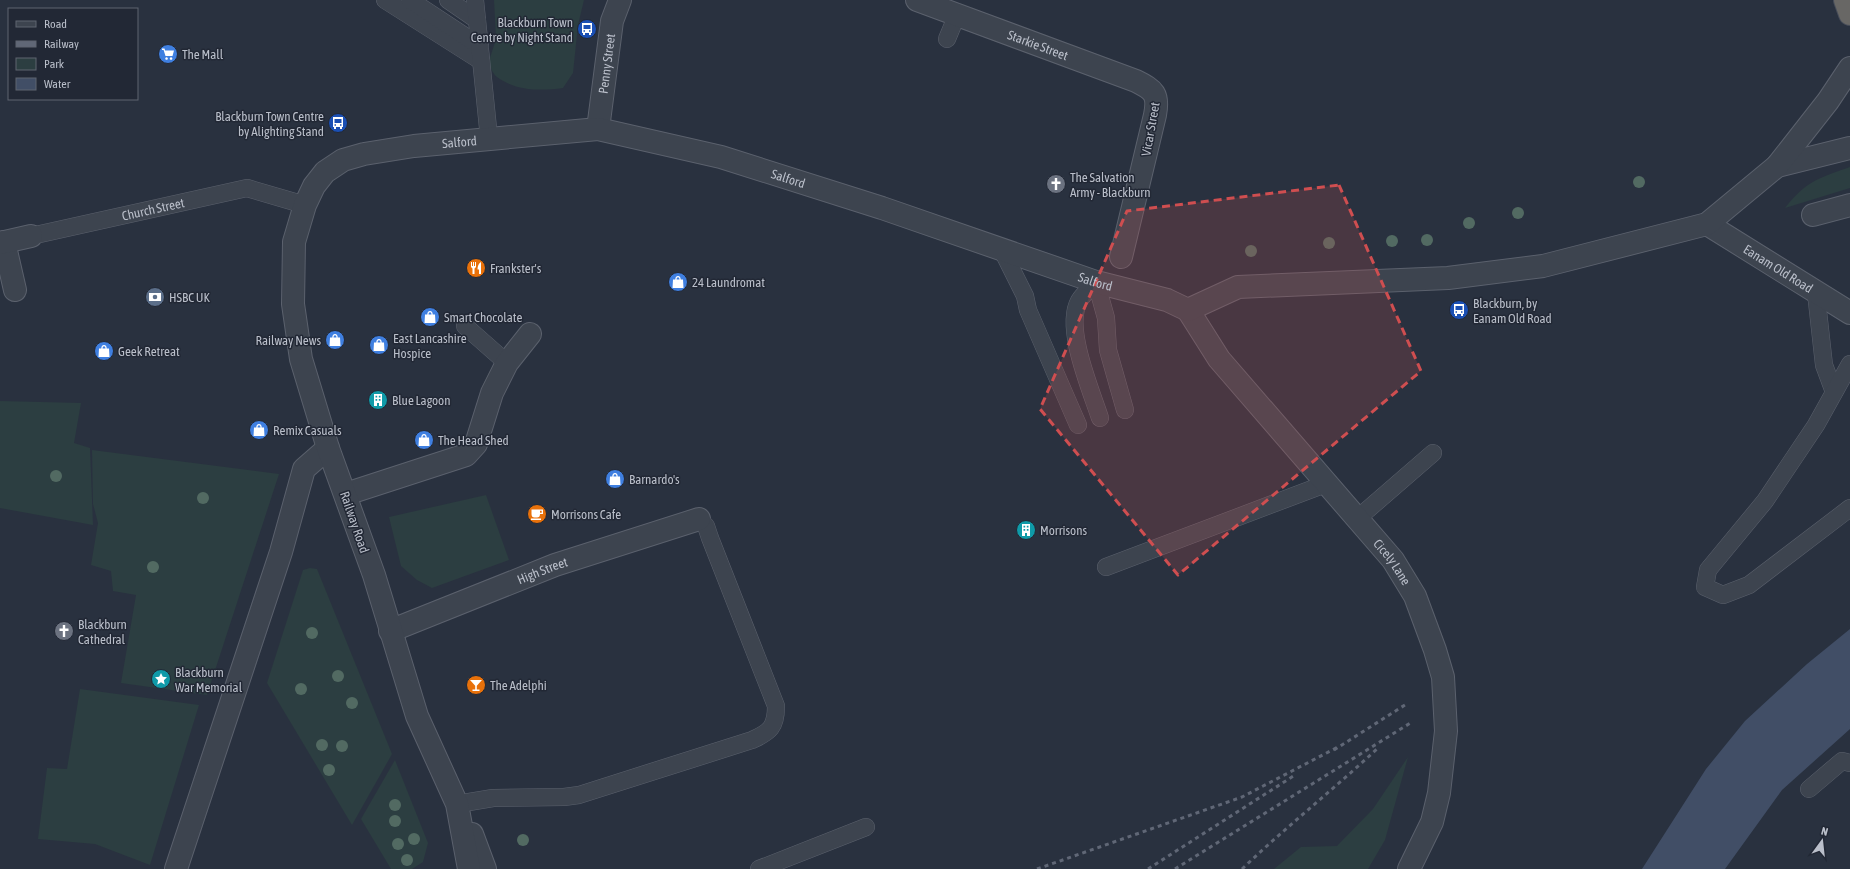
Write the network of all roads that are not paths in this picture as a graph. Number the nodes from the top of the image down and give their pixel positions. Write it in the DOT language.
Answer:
graph roads {
  1 [pos="386,0"];
  2 [pos="410,0"];
  3 [pos="430,0"];
  4 [pos="448,0"];
  5 [pos="476,0"];
  6 [pos="620,0"];
  7 [pos="917,0"];
  8 [pos="1844,0"];
  9 [pos="1850,14"];
  10 [pos="957,15"];
  11 [pos="947,39"];
  12 [pos="479,40"];
  13 [pos="1850,68"];
  14 [pos="1156,95"];
  15 [pos="598,129"];
  16 [pos="489,138"];
  17 [pos="1850,148"];
  18 [pos="1777,166"];
  19 [pos="325,172"];
  20 [pos="305,204"];
  21 [pos="1850,205"];
  22 [pos="1813,215"];
  23 [pos="1707,224"];
  24 [pos="31,236"];
  25 [pos="2,243"];
  26 [pos="1002,250"];
  27 [pos="1122,257"];
  28 [pos="1096,282"];
  29 [pos="14,290"];
  30 [pos="1816,293"];
  31 [pos="1188,310"];
  32 [pos="1850,313"];
  33 [pos="464,326"];
  34 [pos="530,334"];
  35 [pos="507,363"];
  36 [pos="1850,365"];
  37 [pos="1834,392"];
  38 [pos="1125,410"];
  39 [pos="1100,418"];
  40 [pos="1078,425"];
  41 [pos="328,448"];
  42 [pos="1433,453"];
  43 [pos="1328,484"];
  44 [pos="346,494"];
  45 [pos="1850,508"];
  46 [pos="699,518"];
  47 [pos="1358,518"];
  48 [pos="1106,567"];
  49 [pos="390,631"];
  50 [pos="1850,763"];
  51 [pos="1809,789"];
  52 [pos="457,804"];
  53 [pos="866,827"];
  54 [pos="481,868"];
  55 [pos="176,869"];
  56 [pos="759,869"];
  57 [pos="1408,869"];
  1 -- 12 [label="lane"];
  2 -- 12 [label="lane"];
  3 -- 12 [label="lane"];
  4 -- 12 [label="lane"];
  5 -- 12 [label="lane"];
  6 -- 15 [label="street, Penny Street"];
  7 -- 10 [label="street, Starkie Street"];
  8 -- 9 [label="highway"];
  10 -- 11 [label="lane"];
  10 -- 14 [label="street, Starkie Street"];
  12 -- 16 [label="lane"];
  13 -- 18 [label="street"];
  14 -- 27 [label="street, Vicar Street"];
  15 -- 16 [label="street, Salford"];
  15 -- 26 [label="street, Salford"];
  16 -- 19 [label="street, Salford"];
  17 -- 18 [label="street"];
  18 -- 23 [label="street"];
  19 -- 20 [label="street, Railway Road"];
  20 -- 24 [label="lane, Church Street"];
  20 -- 41 [label="street, Railway Road"];
  21 -- 22 [label="street"];
  23 -- 30 [label="street, Eanam Old Road"];
  23 -- 31 [label="street"];
  24 -- 25 [label="street, Church Street"];
  25 -- 29 [label="street"];
  26 -- 28 [label="street, Salford"];
  26 -- 40 [label="lane"];
  28 -- 31 [label="street, Salford"];
  28 -- 38 [label="lane"];
  28 -- 39 [label="lane"];
  30 -- 32 [label="street, Eanam Old Road"];
  30 -- 37 [label="lane"];
  31 -- 43 [label="street, Cicely Lane"];
  33 -- 35 [label="lane"];
  34 -- 35 [label="street"];
  35 -- 44 [label="street"];
  36 -- 37 [label="lane"];
  37 -- 45 [label="lane"];
  41 -- 44 [label="street, Railway Road"];
  41 -- 55 [label="street"];
  42 -- 47 [label="lane"];
  43 -- 47 [label="street, Cicely Lane"];
  43 -- 48 [label="lane"];
  44 -- 49 [label="street, Railway Road"];
  46 -- 49 [label="street, High Street"];
  46 -- 52 [label="lane"];
  47 -- 57 [label="street, Cicely Lane"];
  49 -- 52 [label="street, Railway Road"];
  50 -- 51 [label="lane"];
  52 -- 54 [label="street, Railway Road"];
  53 -- 56 [label="lane"];
}
